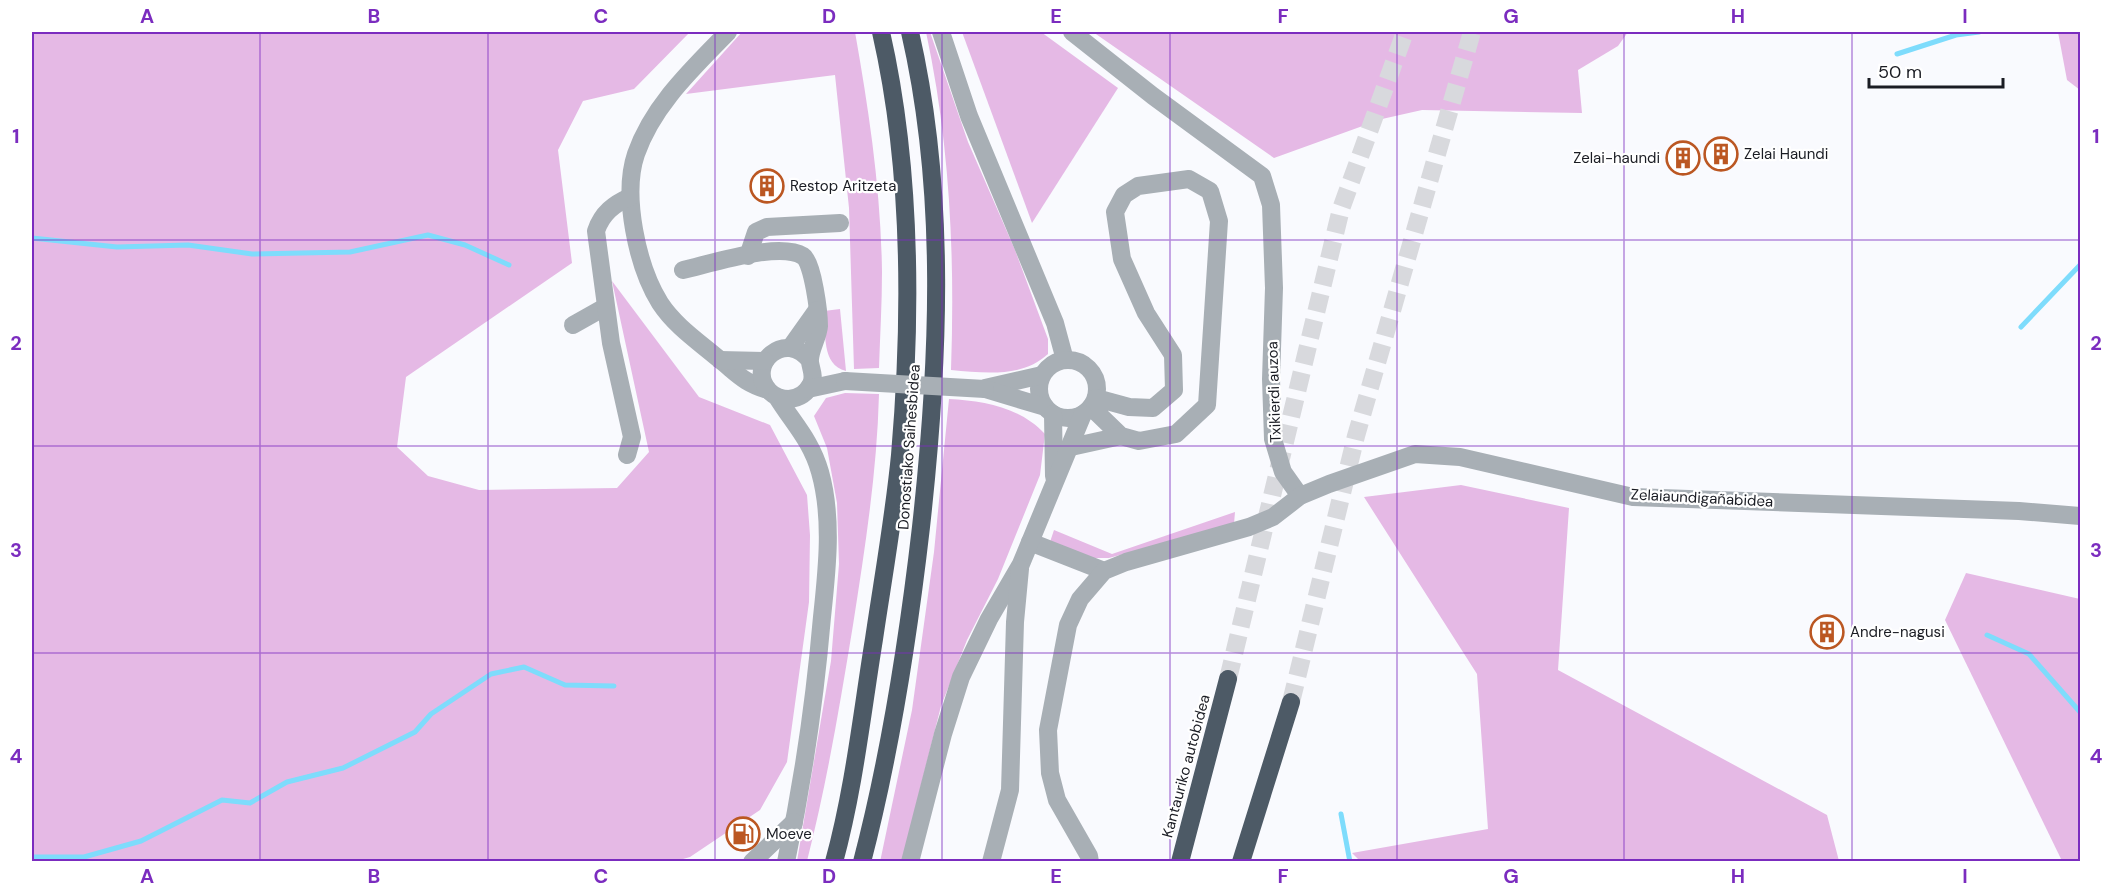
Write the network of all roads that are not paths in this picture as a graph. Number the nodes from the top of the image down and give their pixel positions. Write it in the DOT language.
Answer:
graph roads {
  1 [pos="728,32"];
  2 [pos="881,32"];
  3 [pos="910,32"];
  4 [pos="941,32"];
  5 [pos="1072,32"];
  6 [pos="630,197"];
  7 [pos="607,212"];
  8 [pos="840,223"];
  9 [pos="634,224"];
  10 [pos="748,256"];
  11 [pos="683,270"];
  12 [pos="605,306"];
  13 [pos="816,310"];
  14 [pos="573,325"];
  15 [pos="790,348"];
  16 [pos="720,360"];
  17 [pos="1065,360"];
  18 [pos="765,361"];
  19 [pos="811,364"];
  20 [pos="1042,375"];
  21 [pos="845,381"];
  22 [pos="985,388"];
  23 [pos="805,392"];
  24 [pos="773,393"];
  25 [pos="1090,406"];
  26 [pos="1049,411"];
  27 [pos="805,435"];
  28 [pos="1121,436"];
  29 [pos="1071,447"];
  30 [pos="627,455"];
  31 [pos="1054,481"];
  32 [pos="1300,496"];
  33 [pos="2080,516"];
  34 [pos="1030,542"];
  35 [pos="1021,564"];
  36 [pos="1104,571"];
  37 [pos="1228,679"];
  38 [pos="1291,702"];
  39 [pos="794,822"];
  40 [pos="752,861"];
  41 [pos="786,861"];
  42 [pos="834,861"];
  43 [pos="862,861"];
  44 [pos="910,861"];
  45 [pos="991,861"];
  46 [pos="1090,861"];
  47 [pos="1180,861"];
  48 [pos="1241,861"];
  1 -- 6 [label="street"];
  2 -- 42 [label="highway, Donostiako Saihesbidea"];
  3 -- 43 [label="highway, Donostiako Saihesbidea"];
  4 -- 17 [label="street"];
  5 -- 32 [label="street, Txikierdi auzoa"];
  6 -- 7 [label="street"];
  6 -- 9 [label="street"];
  7 -- 9 [label="street"];
  7 -- 12 [label="street"];
  8 -- 10 [label="street"];
  9 -- 16 [label="street"];
  10 -- 11 [label="street"];
  10 -- 13 [label="street"];
  12 -- 14 [label="street"];
  12 -- 30 [label="street"];
  13 -- 15 [label="street"];
  13 -- 19 [label="street"];
  15 -- 18 [label="street"];
  15 -- 19 [label="street"];
  16 -- 18 [label="street"];
  16 -- 24 [label="street"];
  17 -- 20 [label="street"];
  17 -- 25 [label="street"];
  18 -- 24 [label="street"];
  19 -- 21 [label="street"];
  19 -- 23 [label="street"];
  20 -- 22 [label="street"];
  20 -- 26 [label="street"];
  21 -- 22 [label="street, bridge"];
  21 -- 23 [label="street"];
  22 -- 26 [label="street"];
  23 -- 24 [label="street"];
  23 -- 27 [label="street"];
  24 -- 27 [label="street"];
  25 -- 26 [label="street"];
  25 -- 28 [label="street"];
  25 -- 28 [label="street"];
  25 -- 29 [label="street"];
  26 -- 31 [label="street"];
  27 -- 39 [label="street"];
  28 -- 29 [label="street"];
  29 -- 31 [label="street"];
  31 -- 34 [label="street"];
  32 -- 33 [label="street, Zelaiaundigañabidea"];
  32 -- 36 [label="street"];
  34 -- 35 [label="street"];
  34 -- 36 [label="street"];
  35 -- 44 [label="street"];
  35 -- 45 [label="street"];
  36 -- 46 [label="street"];
  37 -- 47 [label="highway, Kantauriko autobidea"];
  38 -- 48 [label="highway"];
  39 -- 40 [label="street"];
  39 -- 41 [label="street"];
}
